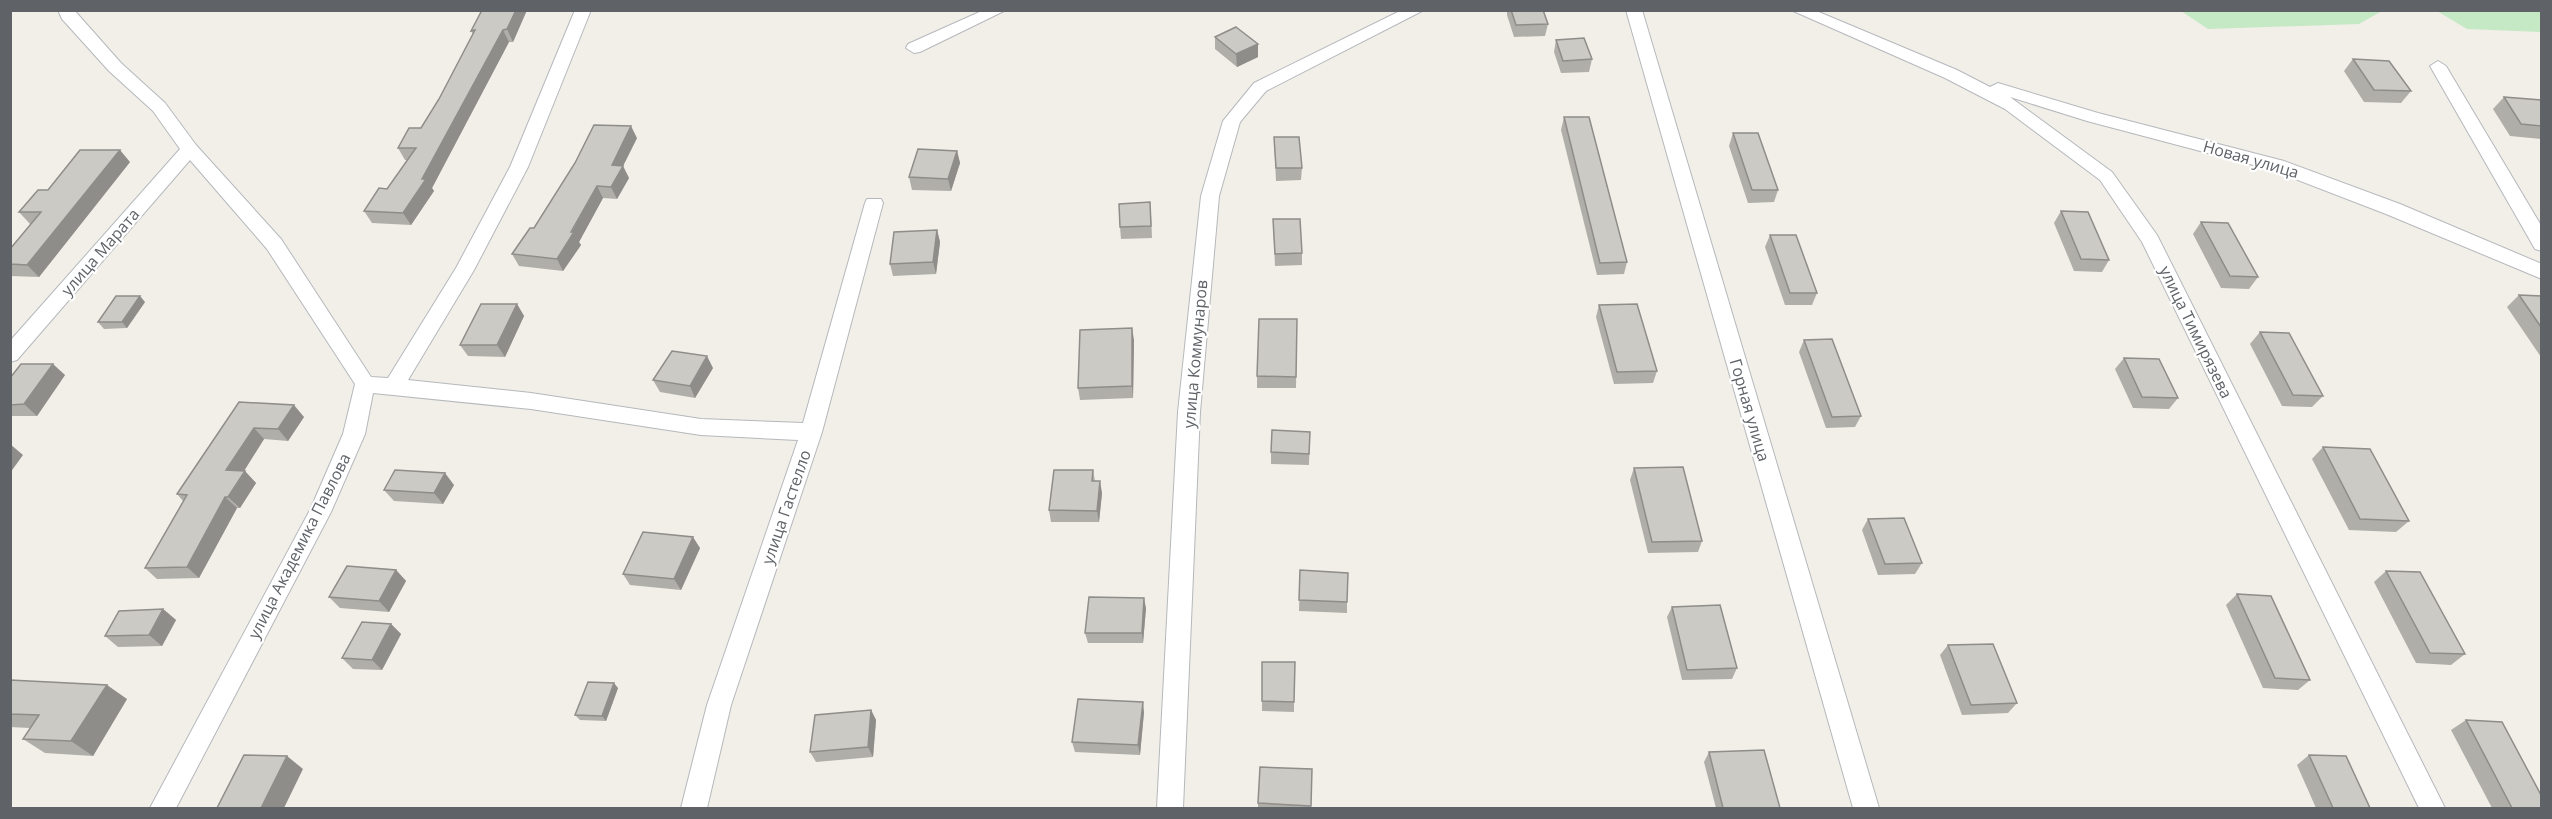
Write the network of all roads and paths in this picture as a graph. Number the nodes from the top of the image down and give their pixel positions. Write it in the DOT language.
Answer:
graph roads {
  1 [pos="66,10"];
  2 [pos="583,10"];
  3 [pos="998,10"];
  4 [pos="1416,10"];
  5 [pos="1634,10"];
  6 [pos="1799,10"];
  7 [pos="914,48"];
  8 [pos="2438,66"];
  9 [pos="1951,74"];
  10 [pos="190,149"];
  11 [pos="874,203"];
  12 [pos="2541,244"];
  13 [pos="2541,272"];
  14 [pos="10,355"];
  15 [pos="364,384"];
  16 [pos="393,387"];
  17 [pos="811,432"];
  18 [pos="162,808"];
  19 [pos="694,808"];
  20 [pos="1170,808"];
  21 [pos="1866,808"];
  22 [pos="2432,808"];
  1 -- 10 [label="street"];
  2 -- 16 [label="street"];
  3 -- 7 [label="street"];
  4 -- 20 [label="street, улица Коммунаров"];
  5 -- 21 [label="street, Горная улица"];
  6 -- 9 [label="street, улица Тимирязева"];
  8 -- 12 [label="street"];
  9 -- 13 [label="street, Новая улица"];
  9 -- 22 [label="street, улица Тимирязева"];
  10 -- 14 [label="street, улица Марата"];
  10 -- 15 [label="street"];
  11 -- 17 [label="street, улица Гастелло"];
  15 -- 16 [label="street"];
  15 -- 18 [label="street, улица Академика Павлова"];
  16 -- 17 [label="street"];
  17 -- 19 [label="street, улица Гастелло"];
}
